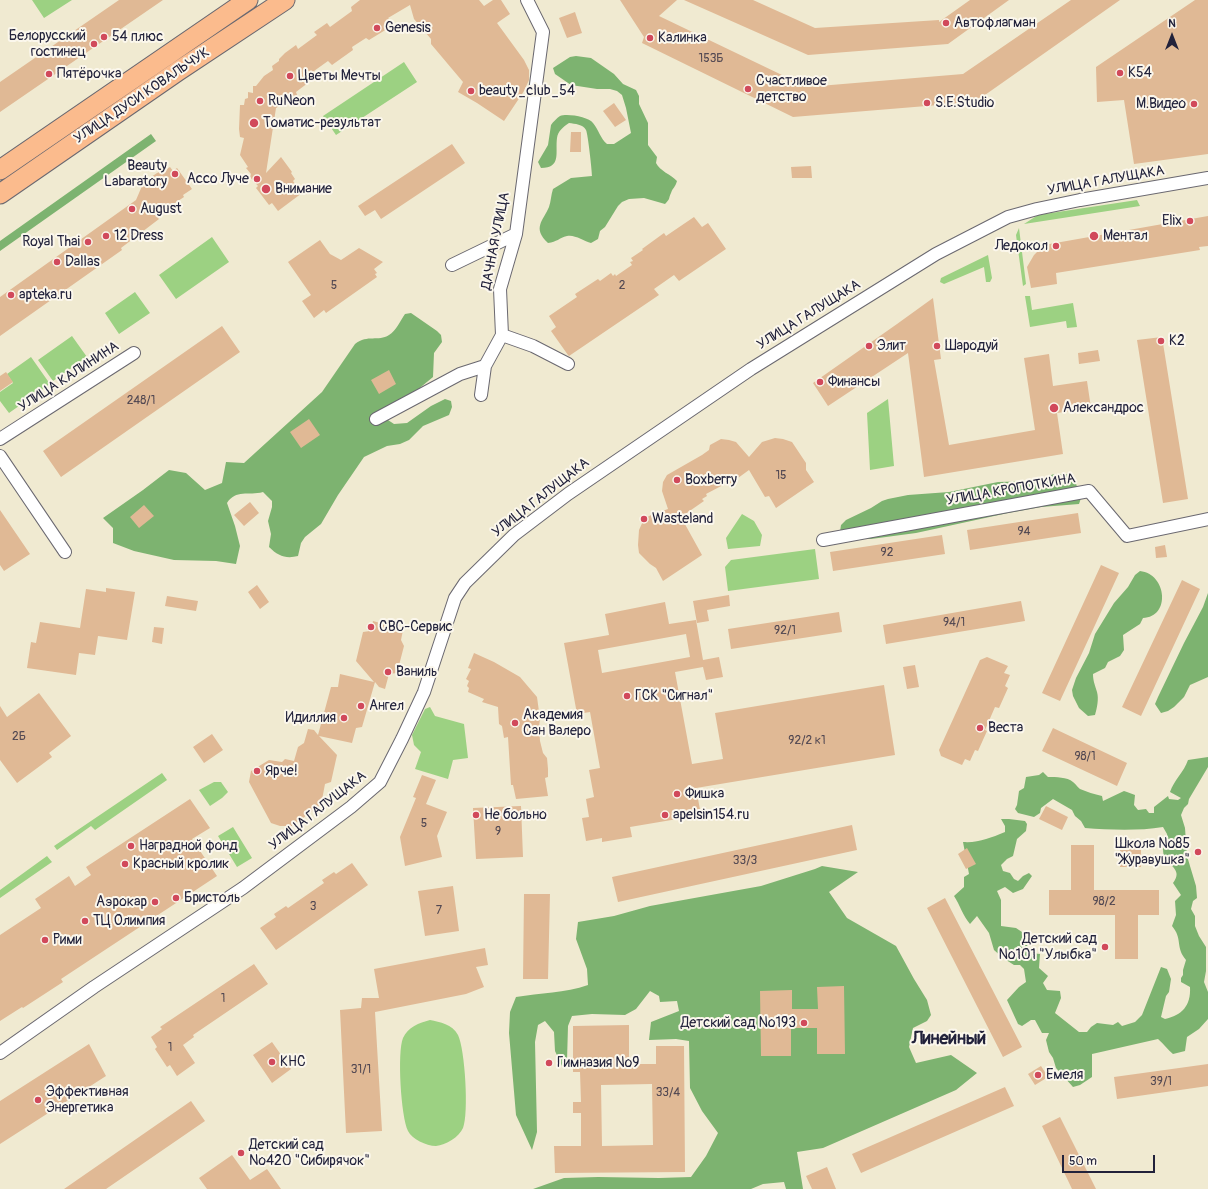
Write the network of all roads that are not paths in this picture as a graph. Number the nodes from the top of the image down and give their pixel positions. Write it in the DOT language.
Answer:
graph roads {
  1 [pos="248,0"];
  2 [pos="285,0"];
  3 [pos="527,0"];
  4 [pos="0,170"];
  5 [pos="1208,178"];
  6 [pos="0,194"];
  7 [pos="516,234"];
  8 [pos="452,265"];
  9 [pos="502,335"];
  10 [pos="134,353"];
  11 [pos="568,364"];
  12 [pos="485,366"];
  13 [pos="481,395"];
  14 [pos="376,419"];
  15 [pos="0,438"];
  16 [pos="0,456"];
  17 [pos="1208,519"];
  18 [pos="823,540"];
  19 [pos="65,552"];
  20 [pos="0,1053"];
  1 -- 4 [label="main road, УЛИЦА ДУСИ КОВАЛЬЧУК"];
  2 -- 6 [label="main road, УЛИЦА ДУСИ КОВАЛЬЧУК"];
  3 -- 7 [label="street, ДАЧНАЯ УЛИЦА"];
  5 -- 20 [label="street, УЛИЦА ГАЛУЩАКА"];
  7 -- 8 [label="street"];
  7 -- 9 [label="street, ДАЧНАЯ УЛИЦА"];
  9 -- 11 [label="street"];
  9 -- 12 [label="street"];
  10 -- 15 [label="street, УЛИЦА КАЛИНИНА"];
  12 -- 13 [label="street"];
  12 -- 14 [label="street"];
  16 -- 19 [label="street"];
  17 -- 18 [label="street, УЛИЦА КРОПОТКИНА"];
}
